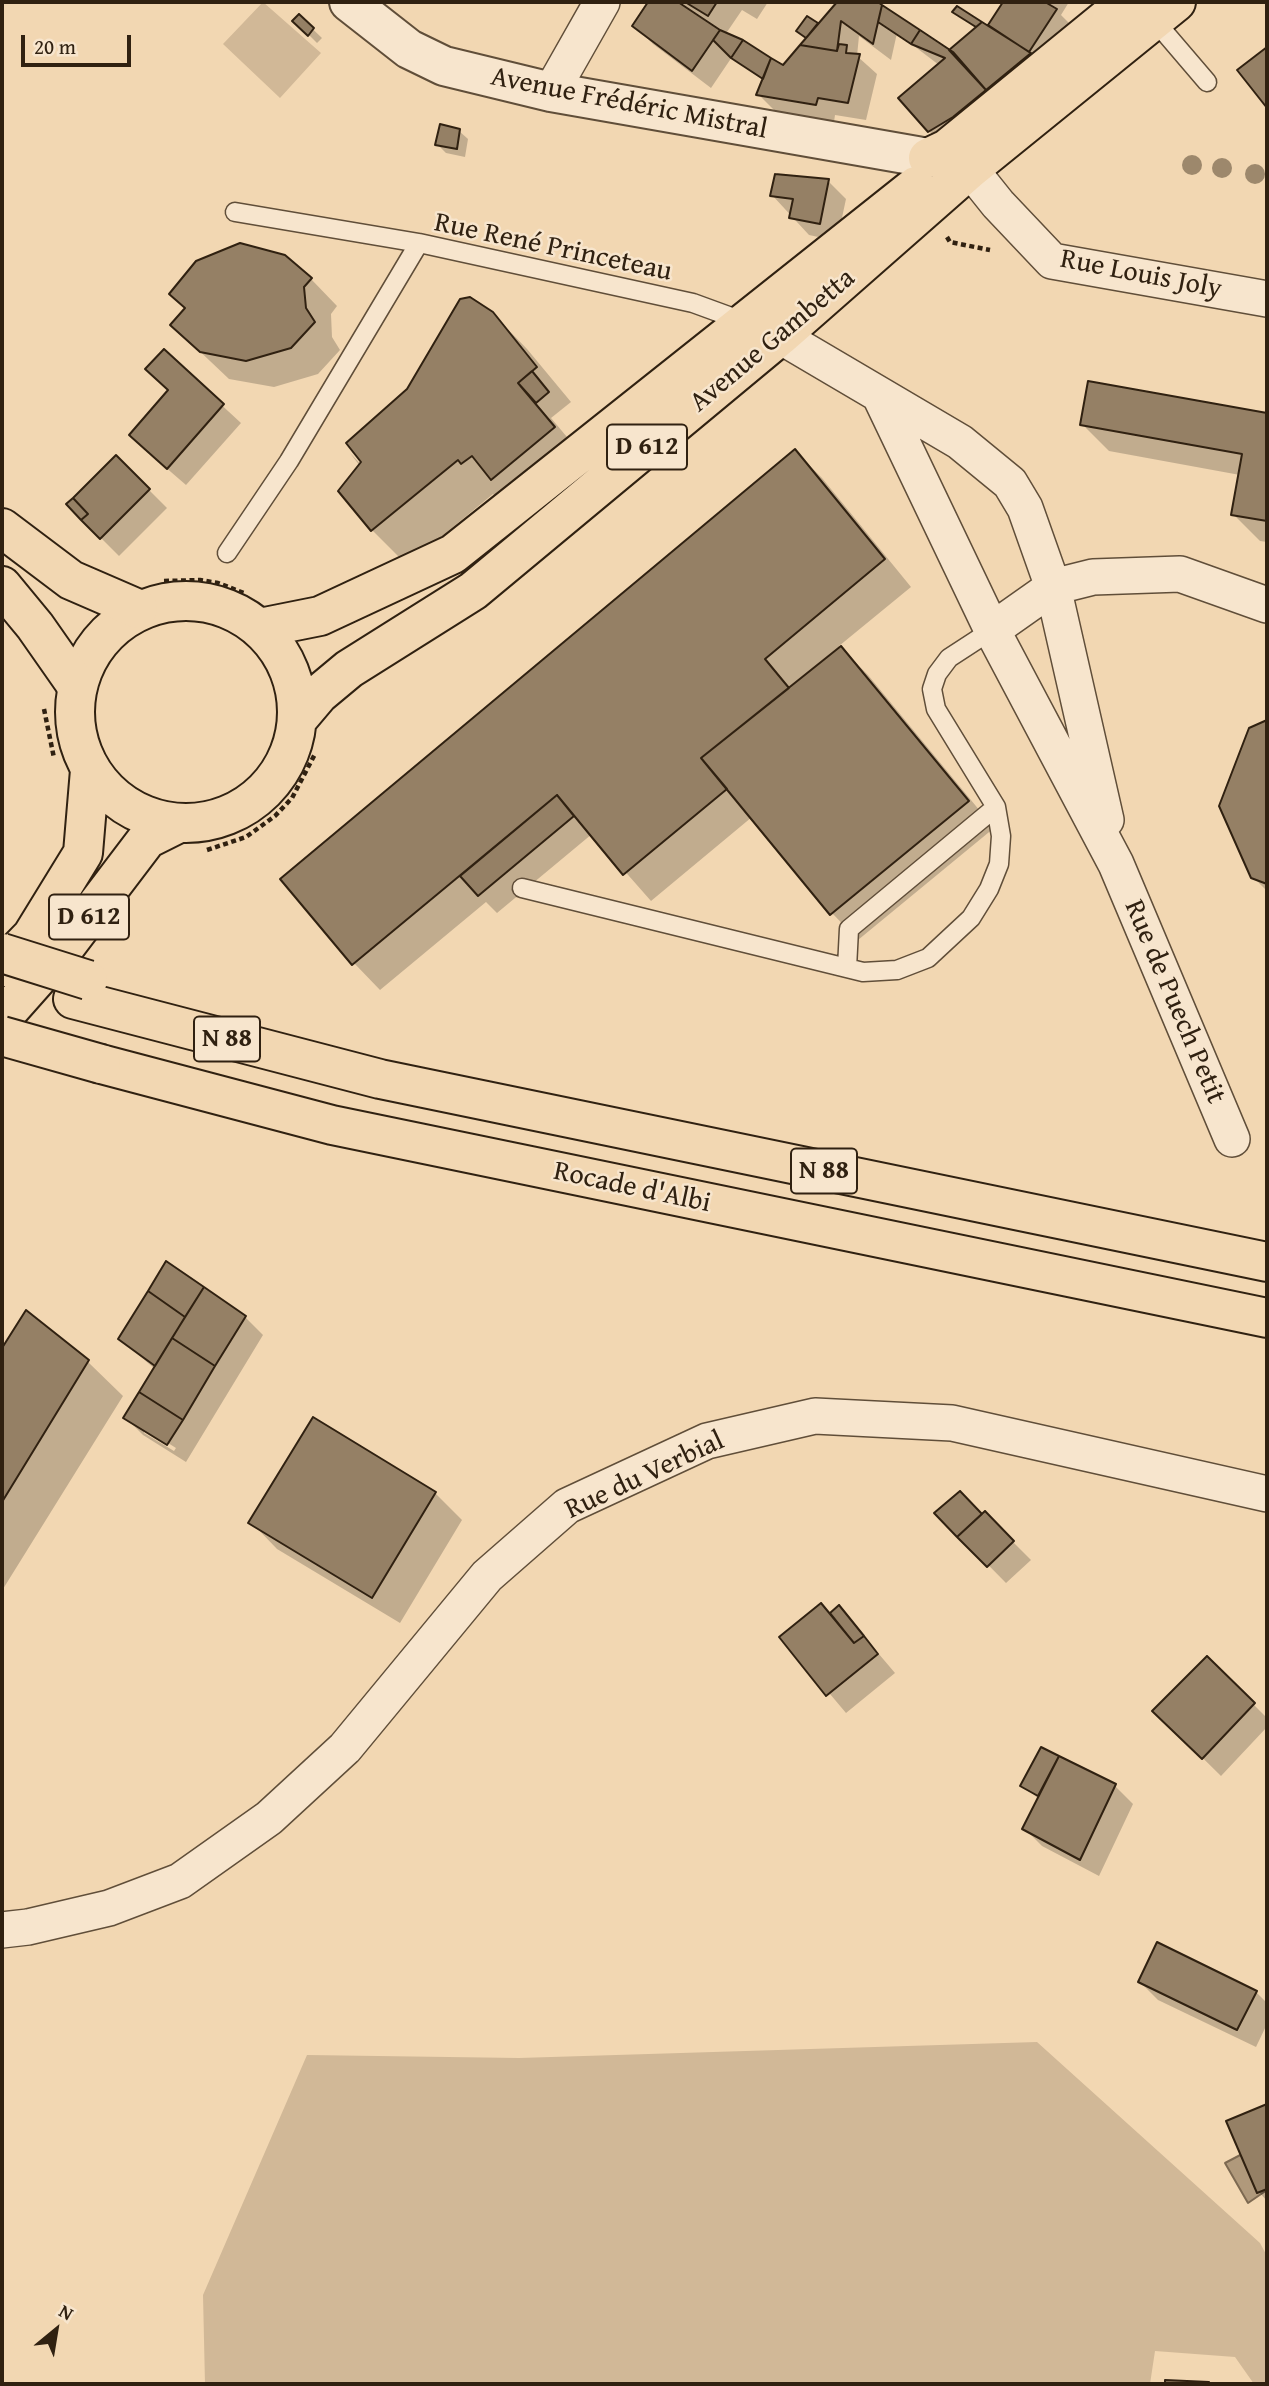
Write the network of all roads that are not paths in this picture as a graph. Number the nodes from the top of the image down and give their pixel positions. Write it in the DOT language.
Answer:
graph roads {
  1 [pos="349,2"];
  2 [pos="601,2"];
  3 [pos="1151,6"];
  4 [pos="1207,82"];
  5 [pos="551,92"];
  6 [pos="949,165"];
  7 [pos="235,212"];
  8 [pos="419,243"];
  9 [pos="1267,299"];
  10 [pos="764,329"];
  11 [pos="881,398"];
  12 [pos="2,528"];
  13 [pos="227,553"];
  14 [pos="2,586"];
  15 [pos="1053,587"];
  16 [pos="148,595"];
  17 [pos="1267,605"];
  18 [pos="256,612"];
  19 [pos="992,630"];
  20 [pos="77,686"];
  21 [pos="308,733"];
  22 [pos="73,767"];
  23 [pos="996,807"];
  24 [pos="189,838"];
  25 [pos="1116,864"];
  26 [pos="522,888"];
  27 [pos="2,953"];
  28 [pos="2,967"];
  29 [pos="847,968"];
  30 [pos="2,980"];
  31 [pos="80,989"];
  32 [pos="2,1018"];
  33 [pos="2,1036"];
  34 [pos="1232,1139"];
  35 [pos="1267,1262"];
  36 [pos="1267,1318"];
  37 [pos="1267,1494"];
  38 [pos="2,1930"];
  1 -- 5 [label="street, Avenue Frédéric Mistral"];
  2 -- 5 [label="street"];
  3 -- 4 [label="lane"];
  3 -- 6 [label="main road, D 612"];
  5 -- 6 [label="street, Avenue Frédéric Mistral"];
  6 -- 9 [label="street, Rue Louis Joly"];
  6 -- 10 [label="main road, D 612"];
  7 -- 8 [label="lane"];
  8 -- 10 [label="lane, Rue René Princeteau"];
  8 -- 13 [label="lane, Rue René Princeteau"];
  10 -- 11 [label="street, Rue de Puech Petit"];
  10 -- 18 [label="main road, Avenue Gambetta / D 612"];
  10 -- 21 [label="main road, Avenue Gambetta / D 612"];
  11 -- 15 [label="street, Rue de Puech Petit"];
  11 -- 19 [label="street, Rue de Puech Petit"];
  12 -- 16 [label="main road"];
  14 -- 20 [label="main road"];
  15 -- 17 [label="street"];
  15 -- 19 [label="street"];
  15 -- 25 [label="street, Rue de Puech Petit"];
  16 -- 18 [label="main road"];
  16 -- 20 [label="main road"];
  18 -- 21 [label="main road"];
  19 -- 23 [label="lane"];
  19 -- 25 [label="street, Rue de Puech Petit"];
  20 -- 22 [label="main road"];
  21 -- 24 [label="main road"];
  22 -- 24 [label="main road"];
  22 -- 28 [label="main road, D 612"];
  23 -- 29 [label="lane"];
  23 -- 29 [label="lane"];
  24 -- 32 [label="main road, D 612"];
  25 -- 34 [label="street, Rue de Puech Petit"];
  26 -- 29 [label="lane"];
  27 -- 31 [label="main road, bridge"];
  30 -- 31 [label="main road, Rocade d'Albi / N 88"];
  31 -- 35 [label="main road, Rocade d'Albi / N 88"];
  33 -- 36 [label="main road, Rocade d'Albi / N 88, bridge"];
  37 -- 38 [label="street, Rue du Verbial"];
}
